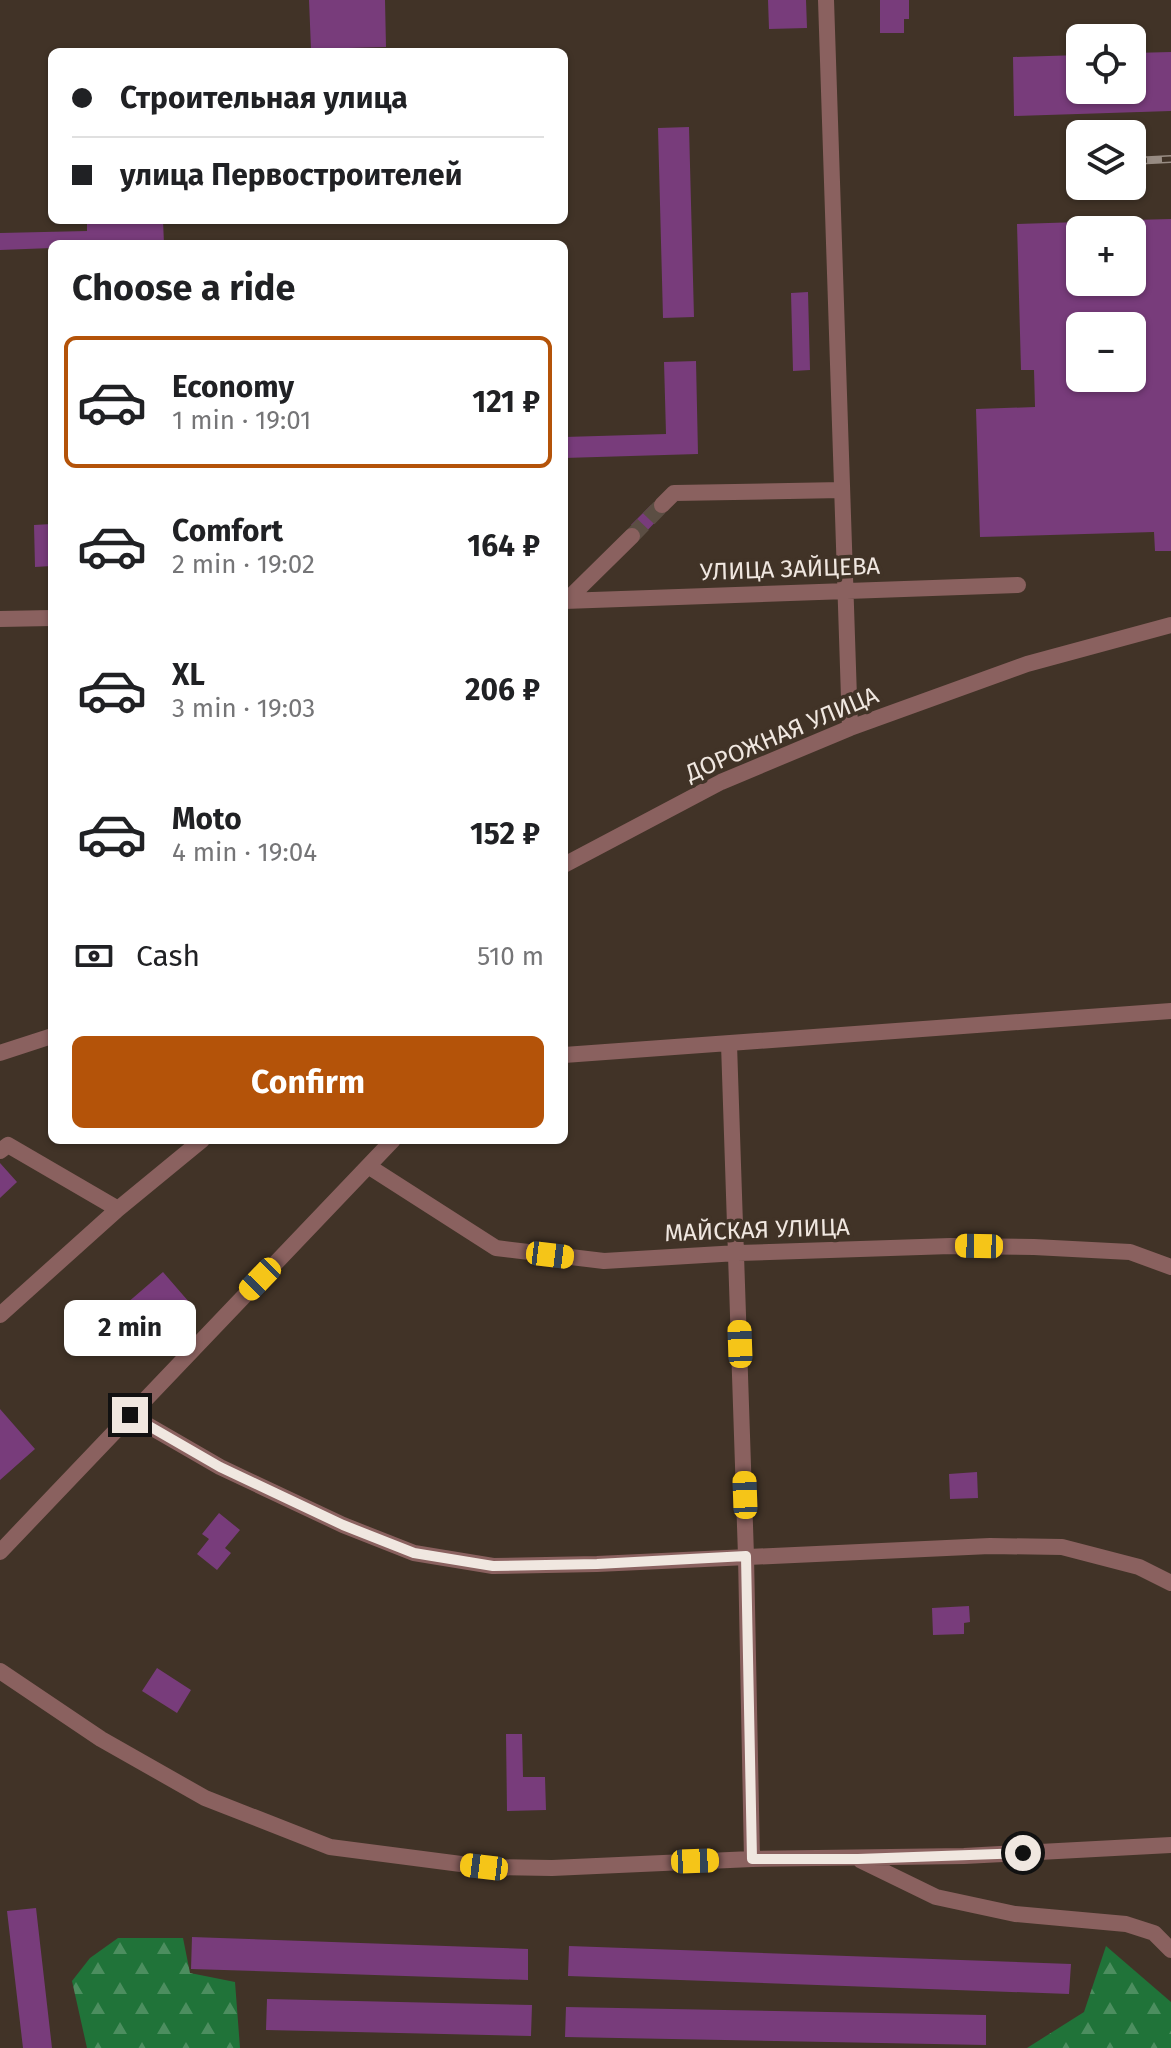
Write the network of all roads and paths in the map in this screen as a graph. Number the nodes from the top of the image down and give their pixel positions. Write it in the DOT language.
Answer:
graph roads {
  1 [pos="826,0"];
  2 [pos="842,490"];
  3 [pos="662,505"];
  4 [pos="632,536"];
  5 [pos="1018,585"];
  6 [pos="845,591"];
  7 [pos="568,598"];
  8 [pos="568,601"];
  9 [pos="48,618"];
  10 [pos="0,619"];
  11 [pos="1171,625"];
  12 [pos="850,728"];
  13 [pos="568,863"];
  14 [pos="1171,1011"];
  15 [pos="48,1037"];
  16 [pos="729,1044"];
  17 [pos="0,1053"];
  18 [pos="568,1055"];
  19 [pos="197,1144"];
  20 [pos="389,1144"];
  21 [pos="0,1151"];
  22 [pos="368,1166"];
  23 [pos="118,1209"];
  24 [pos="738,1253"];
  25 [pos="1171,1267"];
  26 [pos="0,1315"];
  27 [pos="130,1415"];
  28 [pos="0,1552"];
  29 [pos="746,1556"];
  30 [pos="1171,1583"];
  31 [pos="0,1671"];
  32 [pos="1171,1845"];
  33 [pos="752,1859"];
  34 [pos="858,1859"];
  35 [pos="1171,1950"];
  1 -- 2 [label="street"];
  2 -- 3 [label="street"];
  2 -- 6 [label="street"];
  4 -- 7 [label="street"];
  5 -- 6 [label="street, УЛИЦА ЗАЙЦЕВА"];
  6 -- 8 [label="street, УЛИЦА ЗАЙЦЕВА"];
  6 -- 12 [label="street"];
  9 -- 10 [label="street"];
  11 -- 12 [label="street, ДОРОЖНАЯ УЛИЦА"];
  12 -- 13 [label="street, ДОРОЖНАЯ УЛИЦА"];
  14 -- 16 [label="street"];
  15 -- 17 [label="street"];
  16 -- 18 [label="street"];
  16 -- 24 [label="street"];
  19 -- 23 [label="street"];
  20 -- 22 [label="street"];
  21 -- 23 [label="street"];
  22 -- 24 [label="street, МАЙСКАЯ УЛИЦА"];
  22 -- 27 [label="street"];
  23 -- 26 [label="street"];
  24 -- 25 [label="street, МАЙСКАЯ УЛИЦА"];
  24 -- 29 [label="street"];
  27 -- 28 [label="street"];
  27 -- 29 [label="street"];
  29 -- 30 [label="street"];
  29 -- 33 [label="street"];
  31 -- 33 [label="street"];
  32 -- 34 [label="street"];
  33 -- 34 [label="street"];
  34 -- 35 [label="street"];
}
